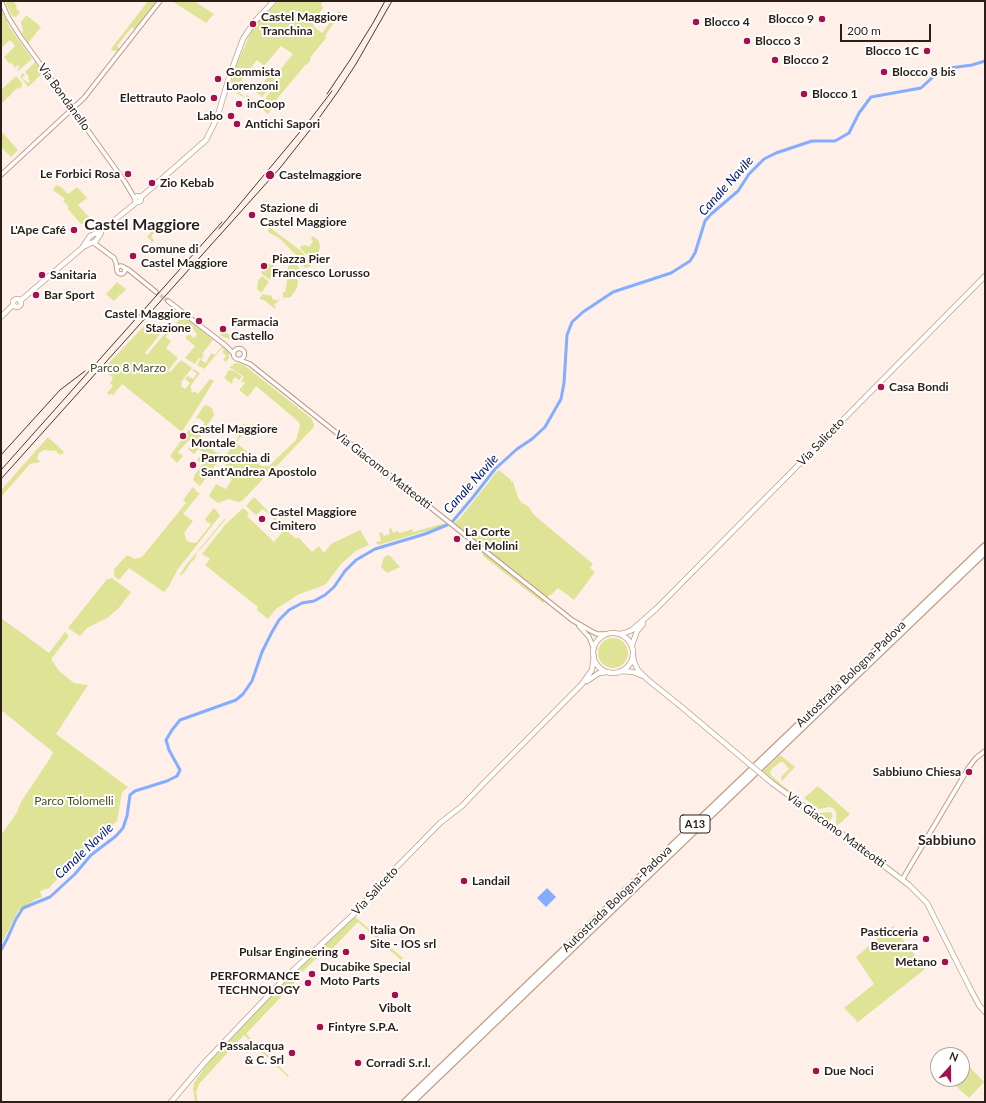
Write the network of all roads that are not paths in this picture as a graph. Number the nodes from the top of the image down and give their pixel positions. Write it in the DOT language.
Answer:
graph roads {
  1 [pos="2,1"];
  2 [pos="160,1"];
  3 [pos="274,1"];
  4 [pos="73,109"];
  5 [pos="1,175"];
  6 [pos="136,200"];
  7 [pos="93,240"];
  8 [pos="123,266"];
  9 [pos="117,270"];
  10 [pos="124,272"];
  11 [pos="136,275"];
  12 [pos="985,276"];
  13 [pos="156,292"];
  14 [pos="168,301"];
  15 [pos="1,317"];
  16 [pos="225,345"];
  17 [pos="237,349"];
  18 [pos="234,353"];
  19 [pos="244,356"];
  20 [pos="240,360"];
  21 [pos="250,364"];
  22 [pos="985,546"];
  23 [pos="985,552"];
  24 [pos="658,608"];
  25 [pos="572,620"];
  26 [pos="606,634"];
  27 [pos="619,634"];
  28 [pos="632,645"];
  29 [pos="594,649"];
  30 [pos="633,654"];
  31 [pos="594,656"];
  32 [pos="620,671"];
  33 [pos="608,672"];
  34 [pos="648,680"];
  35 [pos="582,684"];
  36 [pos="985,751"];
  37 [pos="902,880"];
  38 [pos="985,1012"];
  39 [pos="171,1102"];
  40 [pos="405,1102"];
  41 [pos="412,1102"];
  1 -- 4 [label="street, Via Bondanello"];
  2 -- 4 [label="street"];
  3 -- 6 [label="main road"];
  4 -- 5 [label="street"];
  4 -- 6 [label="street, Via Bondanello"];
  6 -- 7 [label="main road"];
  7 -- 8 [label="street"];
  7 -- 9 [label="street"];
  7 -- 15 [label="main road"];
  8 -- 9 [label="street"];
  8 -- 10 [label="street"];
  8 -- 11 [label="street"];
  9 -- 10 [label="street"];
  10 -- 11 [label="street"];
  11 -- 13 [label="street"];
  12 -- 24 [label="main road, Via Saliceto"];
  14 -- 16 [label="street"];
  16 -- 17 [label="street"];
  16 -- 18 [label="street"];
  17 -- 18 [label="street"];
  17 -- 19 [label="street"];
  18 -- 20 [label="street"];
  19 -- 20 [label="street"];
  19 -- 21 [label="street, Via Giacomo Matteotti"];
  20 -- 21 [label="street, Via Giacomo Matteotti"];
  21 -- 25 [label="street, Via Giacomo Matteotti"];
  22 -- 40 [label="highway, Autostrada Bologna-Padova / A13"];
  23 -- 41 [label="highway, Autostrada Bologna-Padova / A13"];
  24 -- 27 [label="main road, Via Saliceto"];
  24 -- 28 [label="main road, Via Saliceto"];
  25 -- 26 [label="street, Via Giacomo Matteotti"];
  25 -- 29 [label="street, Via Giacomo Matteotti"];
  26 -- 27 [label="main road, Via Saliceto"];
  26 -- 29 [label="main road"];
  27 -- 28 [label="main road"];
  28 -- 30 [label="main road"];
  29 -- 31 [label="main road, Via Saliceto"];
  30 -- 32 [label="main road"];
  30 -- 34 [label="main road, Via Giacomo Matteotti"];
  31 -- 33 [label="main road"];
  31 -- 35 [label="main road, Via Saliceto"];
  32 -- 33 [label="main road, Via Saliceto"];
  32 -- 34 [label="main road, Via Giacomo Matteotti"];
  33 -- 35 [label="main road, Via Saliceto"];
  34 -- 37 [label="main road, Via Giacomo Matteotti, bridge"];
  35 -- 39 [label="main road, Via Saliceto"];
  36 -- 37 [label="street"];
  37 -- 38 [label="main road, Via Giacomo Matteotti"];
}
